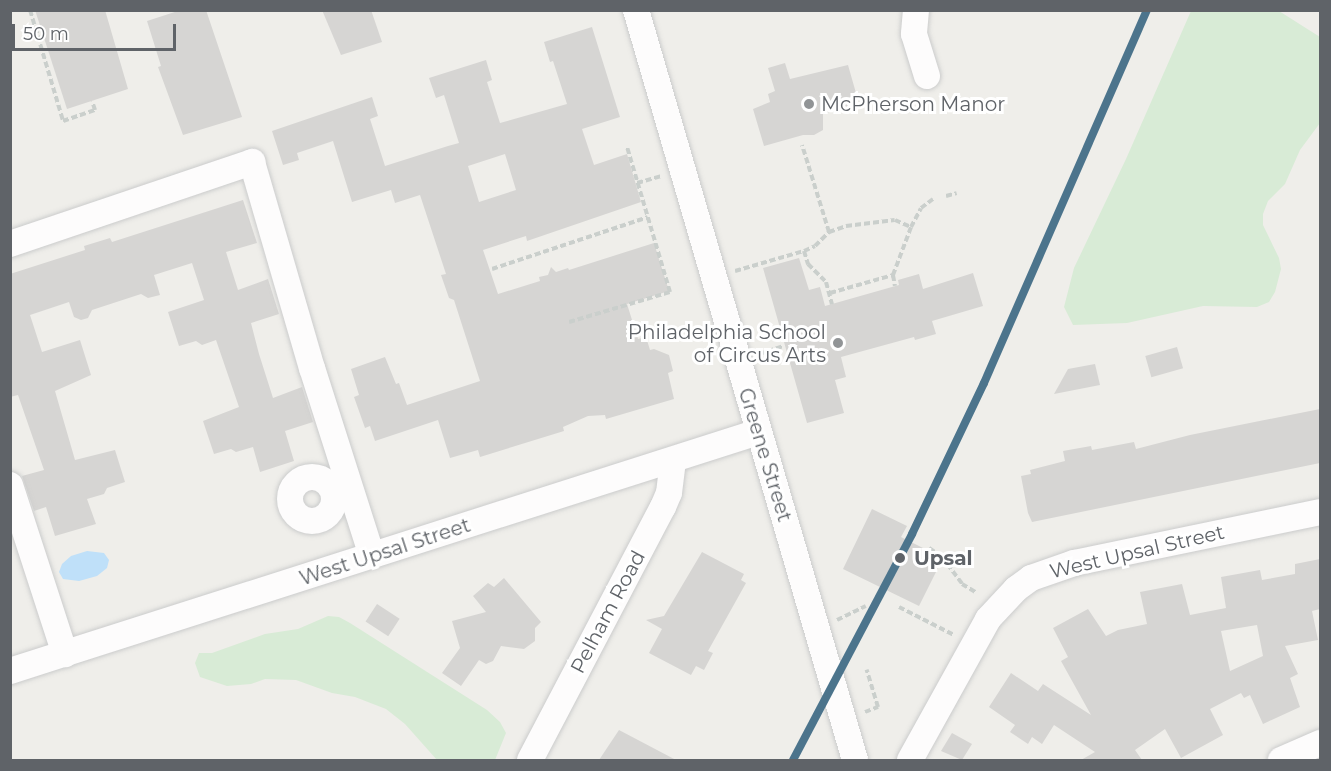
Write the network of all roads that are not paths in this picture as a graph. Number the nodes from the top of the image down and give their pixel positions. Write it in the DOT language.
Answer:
graph roads {
  1 [pos="916,10"];
  2 [pos="641,12"];
  3 [pos="927,76"];
  4 [pos="10,244"];
  5 [pos="758,432"];
  6 [pos="673,460"];
  7 [pos="10,485"];
  8 [pos="1320,512"];
  9 [pos="372,556"];
  10 [pos="65,654"];
  11 [pos="10,671"];
  12 [pos="1320,743"];
  13 [pos="530,760"];
  14 [pos="855,760"];
  15 [pos="910,760"];
  16 [pos="1281,760"];
  1 -- 3 [label="street"];
  2 -- 5 [label="street, Greene Street"];
  4 -- 9 [label="street"];
  5 -- 6 [label="street, West Upsal Street"];
  5 -- 14 [label="street, Greene Street"];
  6 -- 9 [label="street, West Upsal Street"];
  6 -- 13 [label="street, Pelham Road"];
  7 -- 10 [label="street"];
  8 -- 15 [label="street, West Upsal Street"];
  9 -- 10 [label="street, West Upsal Street"];
  10 -- 11 [label="street, West Upsal Street"];
  12 -- 16 [label="street"];
}
